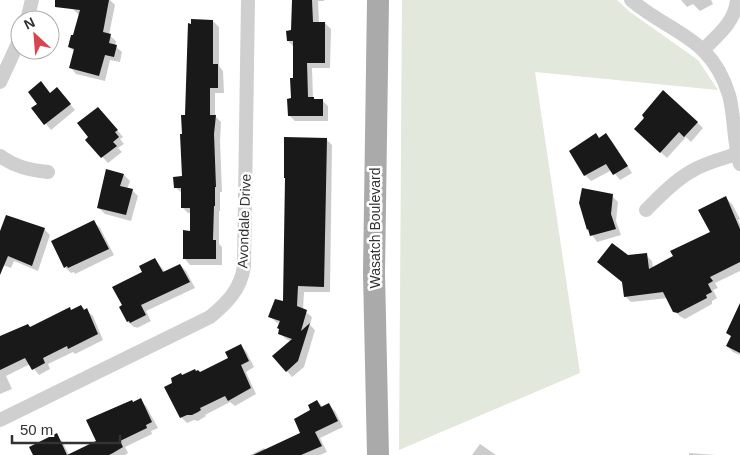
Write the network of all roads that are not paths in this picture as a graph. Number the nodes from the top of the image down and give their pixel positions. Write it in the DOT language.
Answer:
graph roads {
  1 [pos="248,0"];
  2 [pos="378,0"];
  3 [pos="632,0"];
  4 [pos="737,0"];
  5 [pos="704,50"];
  6 [pos="10,60"];
  7 [pos="0,82"];
  8 [pos="0,156"];
  9 [pos="739,159"];
  10 [pos="48,172"];
  11 [pos="646,210"];
  12 [pos="0,420"];
  13 [pos="378,455"];
  1 -- 12 [label="street, Avondale Drive"];
  2 -- 13 [label="main road, Wasatch Boulevard"];
  3 -- 5 [label="street"];
  4 -- 5 [label="street"];
  5 -- 9 [label="street"];
  6 -- 7 [label="street"];
  8 -- 10 [label="street"];
  9 -- 11 [label="street"];
}
